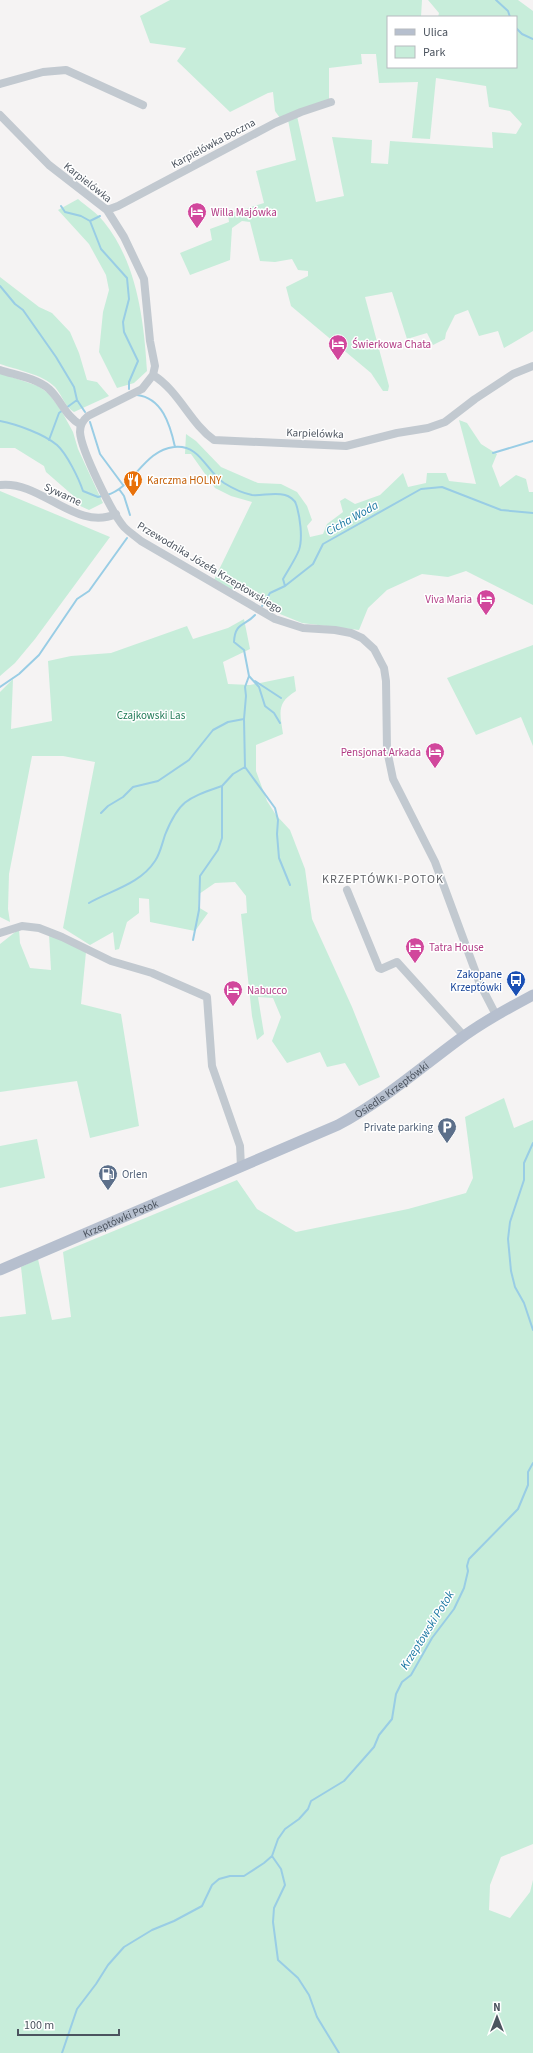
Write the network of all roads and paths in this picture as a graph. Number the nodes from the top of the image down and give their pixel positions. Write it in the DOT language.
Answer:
graph roads {
  1 [pos="0,84"];
  2 [pos="331,102"];
  3 [pos="144,105"];
  4 [pos="0,114"];
  5 [pos="107,210"];
  6 [pos="533,366"];
  7 [pos="0,370"];
  8 [pos="153,375"];
  9 [pos="81,425"];
  10 [pos="0,485"];
  11 [pos="118,518"];
  12 [pos="347,890"];
  13 [pos="0,934"];
  14 [pos="533,995"];
  15 [pos="496,1015"];
  16 [pos="464,1036"];
  17 [pos="241,1167"];
  18 [pos="0,1270"];
  1 -- 3 [label="street"];
  2 -- 5 [label="street, Karpielówka Boczna"];
  4 -- 5 [label="street, Karpielówka"];
  5 -- 8 [label="street, Karpielówka"];
  6 -- 8 [label="street, Karpielówka"];
  7 -- 9 [label="street"];
  8 -- 9 [label="street"];
  9 -- 11 [label="street"];
  10 -- 11 [label="street, Sywarne"];
  11 -- 15 [label="street, Przewodnika Józefa Krzeptowskiego"];
  12 -- 16 [label="street"];
  13 -- 17 [label="street"];
  14 -- 15 [label="main road, Osiedle Krzeptówki"];
  15 -- 16 [label="main road, Osiedle Krzeptówki"];
  16 -- 17 [label="main road, Osiedle Krzeptówki"];
  17 -- 18 [label="main road, Krzeptówki Potok"];
}
